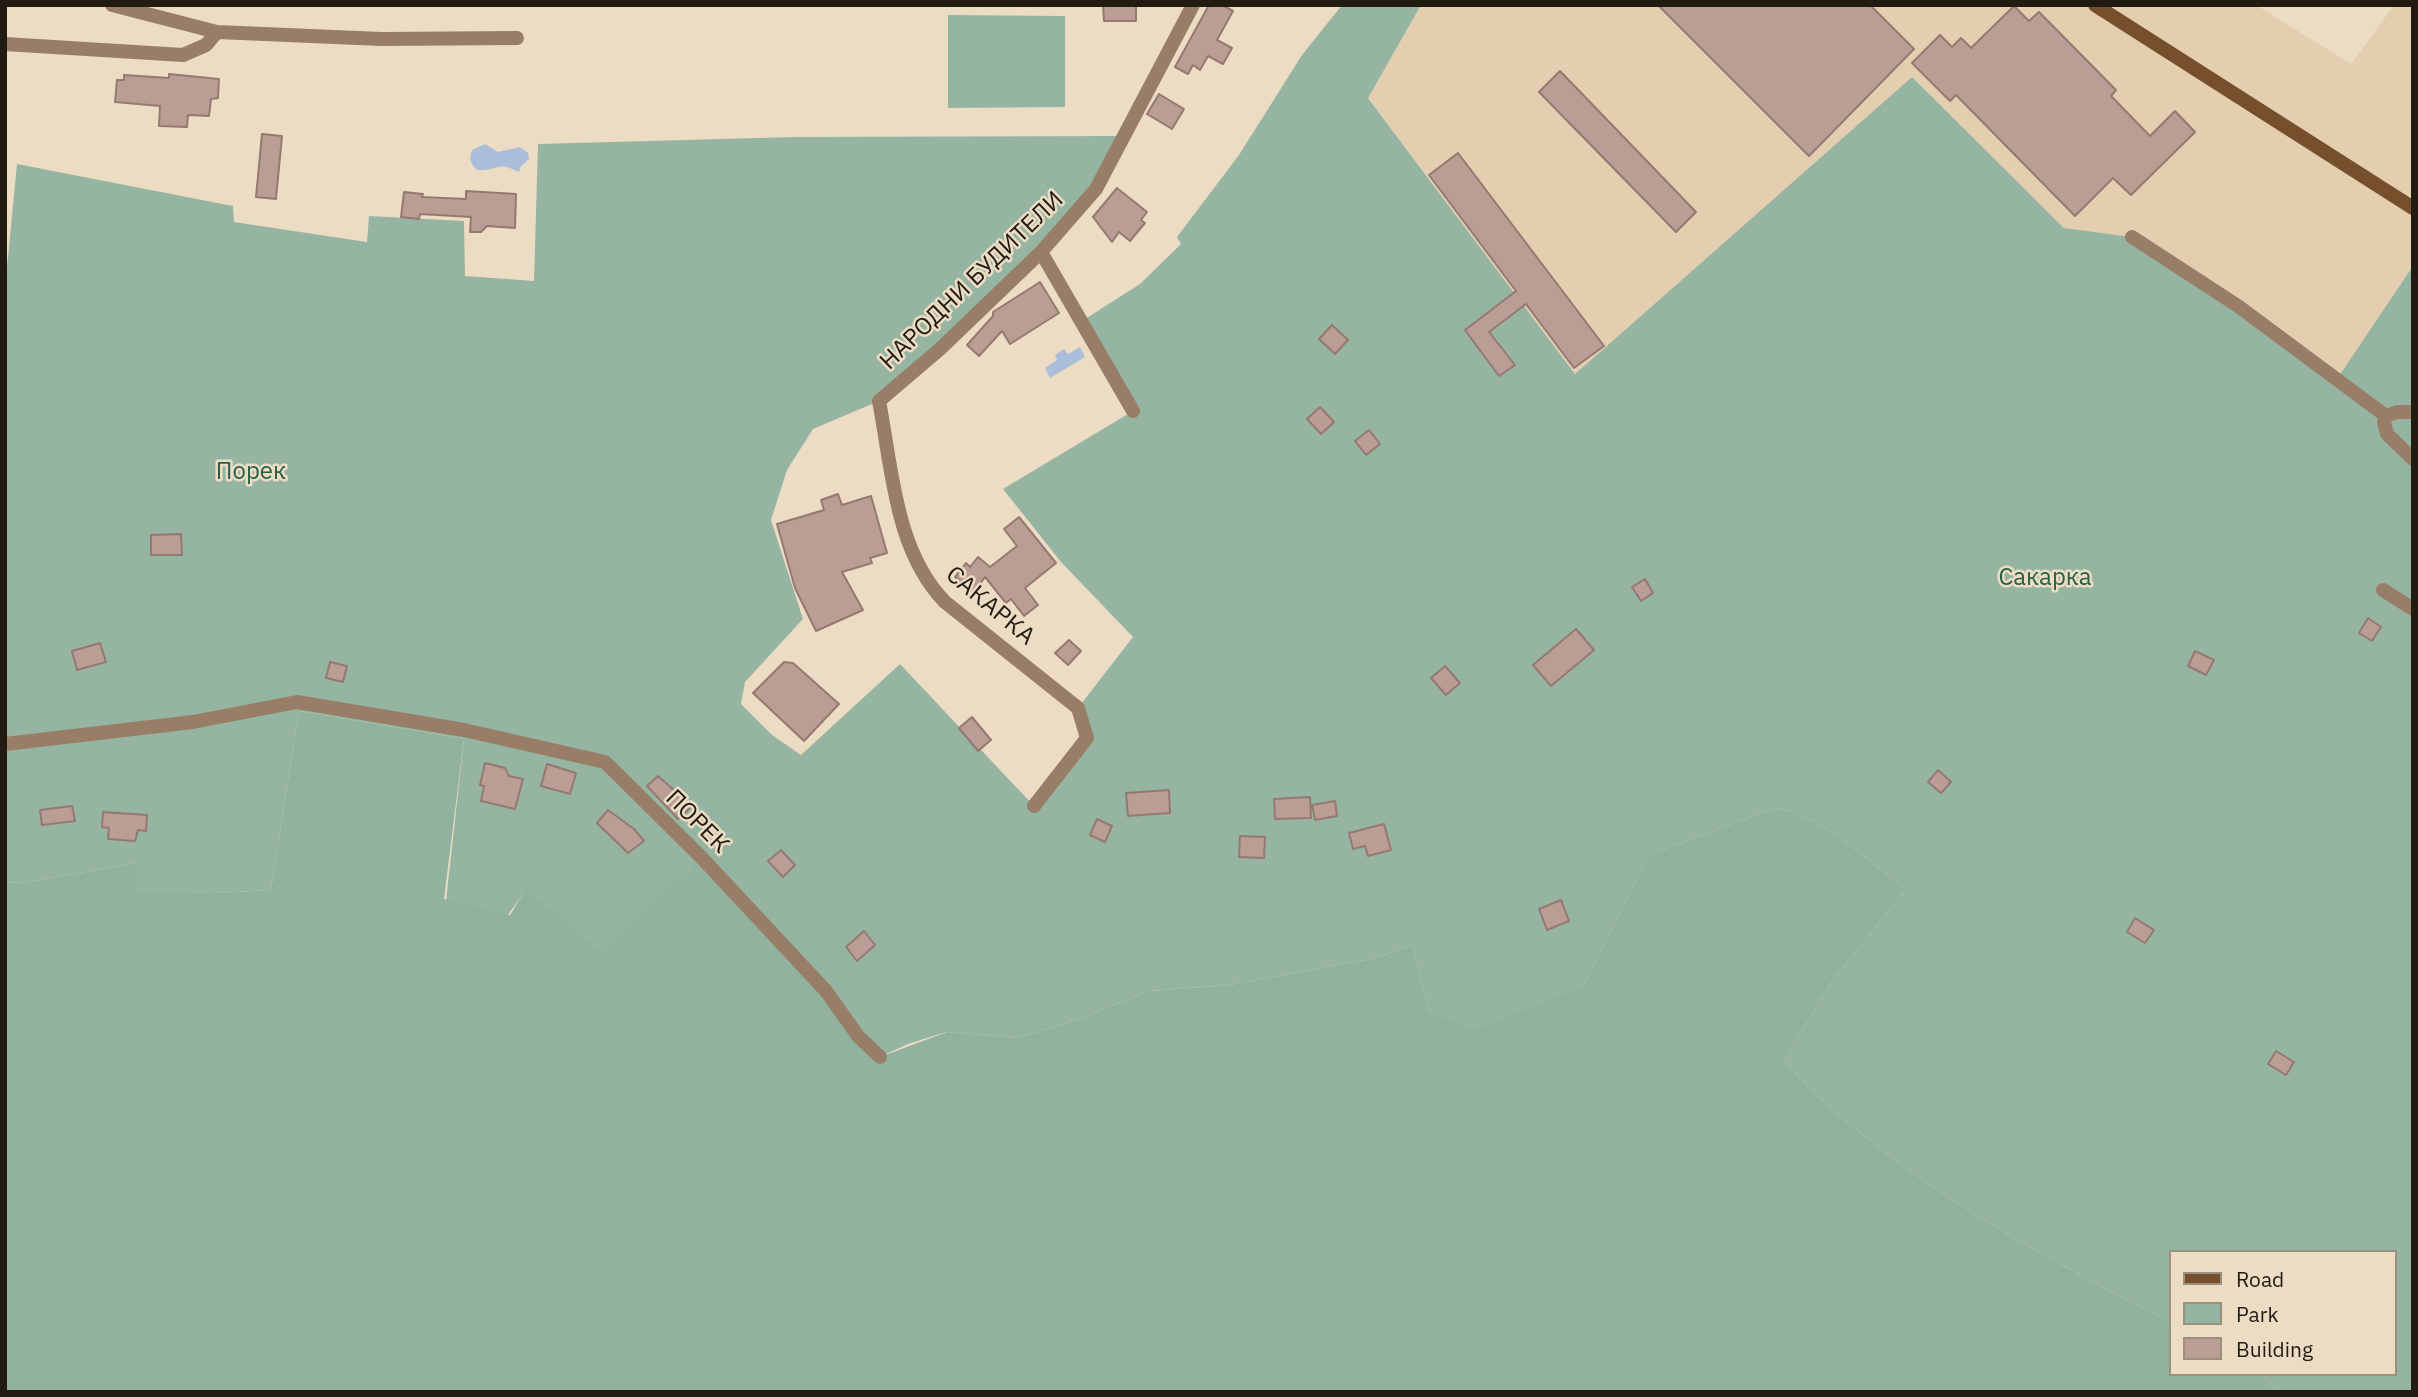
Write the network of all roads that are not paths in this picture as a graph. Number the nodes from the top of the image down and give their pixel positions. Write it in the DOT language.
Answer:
graph roads {
  1 [pos="112,5"];
  2 [pos="1193,5"];
  3 [pos="2095,5"];
  4 [pos="217,32"];
  5 [pos="517,38"];
  6 [pos="5,44"];
  7 [pos="2413,208"];
  8 [pos="2132,237"];
  9 [pos="1041,252"];
  10 [pos="879,401"];
  11 [pos="1133,411"];
  12 [pos="2413,412"];
  13 [pos="2386,416"];
  14 [pos="2413,459"];
  15 [pos="2383,590"];
  16 [pos="2413,609"];
  17 [pos="5,744"];
  18 [pos="1034,806"];
  19 [pos="880,1057"];
  1 -- 4 [label="street"];
  2 -- 9 [label="street, НАРОДНИ БУДИТЕЛИ"];
  3 -- 7 [label="main road"];
  4 -- 5 [label="street"];
  4 -- 6 [label="street"];
  8 -- 13 [label="street"];
  9 -- 10 [label="street, НАРОДНИ БУДИТЕЛИ"];
  9 -- 11 [label="street"];
  10 -- 18 [label="street, САКАРКА"];
  12 -- 13 [label="street"];
  13 -- 14 [label="street"];
  15 -- 16 [label="street"];
  17 -- 19 [label="street, ПОРЕК"];
}
